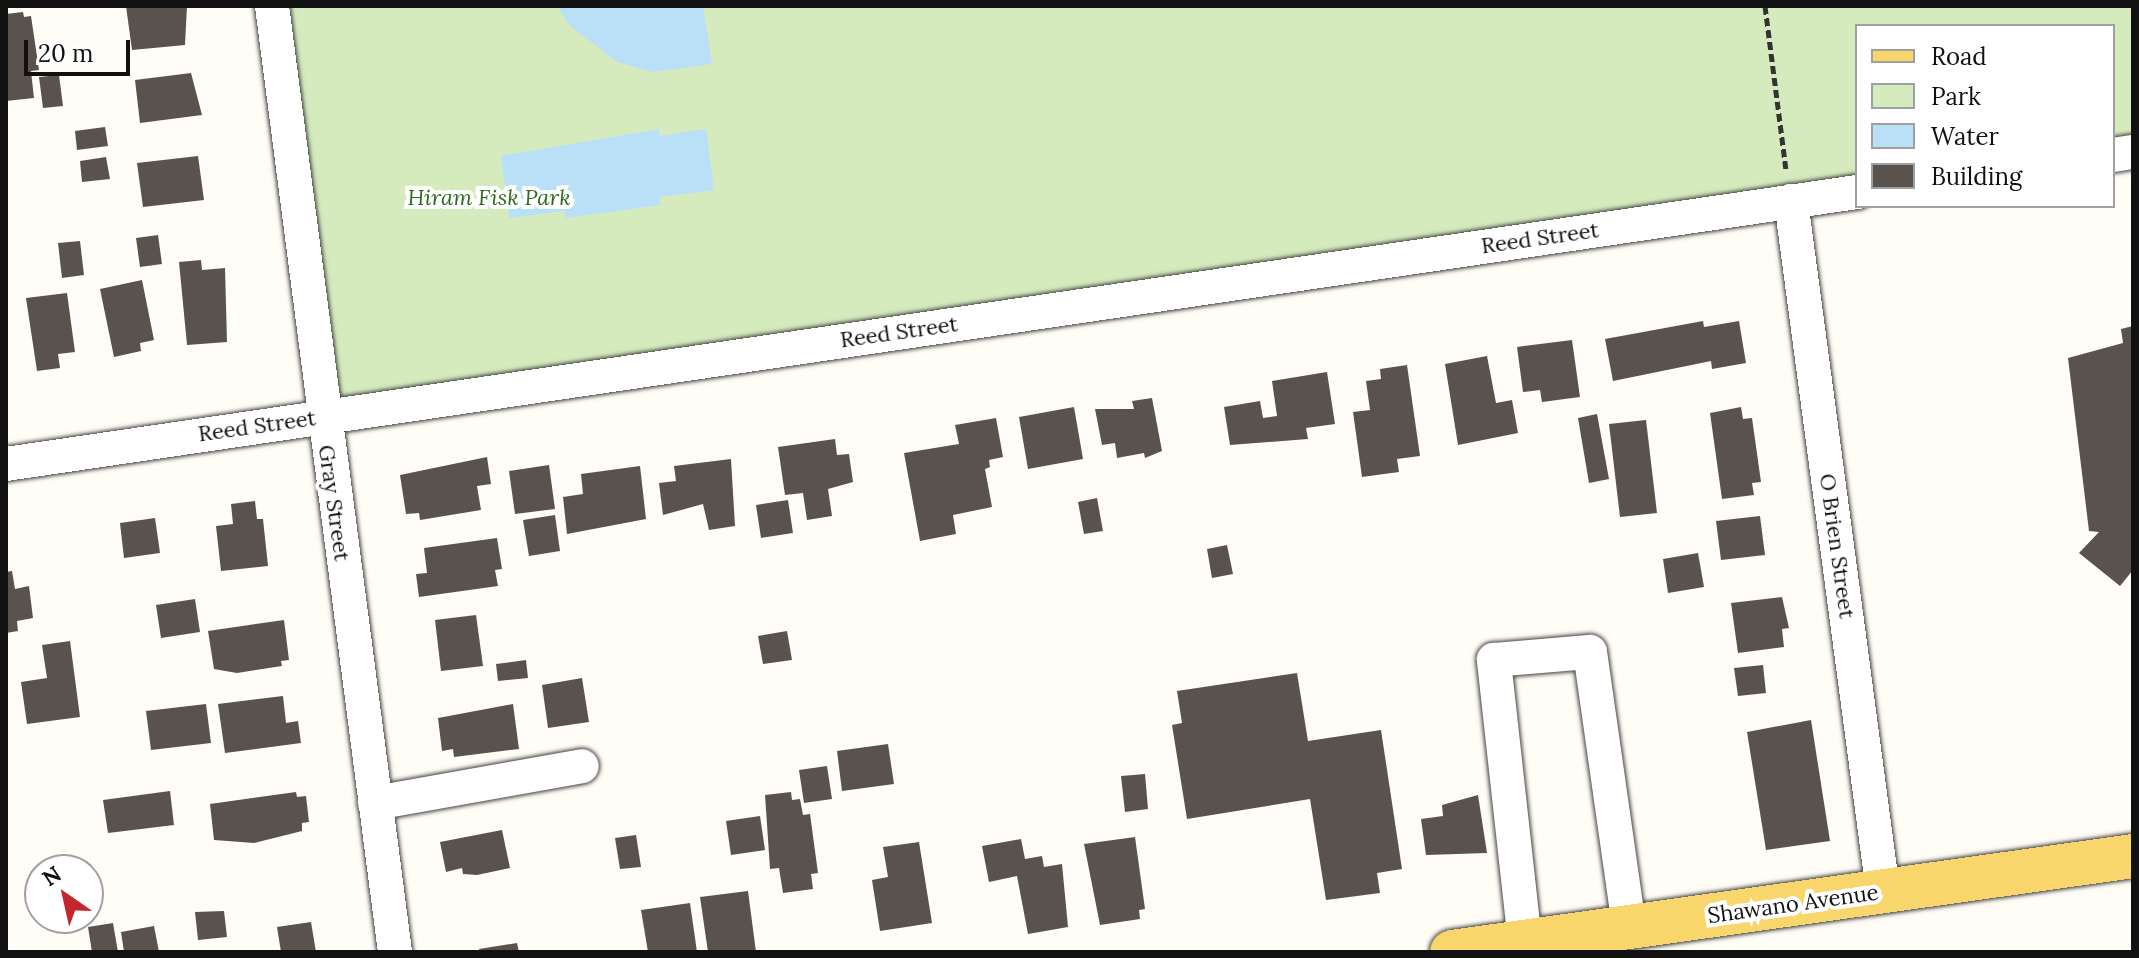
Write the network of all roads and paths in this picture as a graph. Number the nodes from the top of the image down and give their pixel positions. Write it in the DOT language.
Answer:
graph roads {
  1 [pos="272,6"];
  2 [pos="1765,6"];
  3 [pos="1855,192"];
  4 [pos="1791,201"];
  5 [pos="323,417"];
  6 [pos="6,464"];
  7 [pos="582,766"];
  8 [pos="375,803"];
  9 [pos="2133,856"];
  10 [pos="1883,891"];
  11 [pos="1629,927"];
  12 [pos="1525,942"];
  13 [pos="395,952"];
  14 [pos="1452,952"];
  1 -- 5 [label="street, Gray Street"];
  2 -- 4 [label="path"];
  3 -- 4 [label="street, Reed Street"];
  4 -- 5 [label="street, Reed Street"];
  4 -- 10 [label="street, O Brien Street"];
  5 -- 6 [label="street, Reed Street"];
  5 -- 8 [label="street, Gray Street"];
  7 -- 8 [label="street"];
  8 -- 13 [label="street, Gray Street"];
  9 -- 10 [label="main road, Shawano Avenue"];
  10 -- 11 [label="main road, Shawano Avenue"];
  11 -- 12 [label="main road, Shawano Avenue"];
  11 -- 12 [label="street"];
  12 -- 14 [label="main road, Shawano Avenue"];
}
